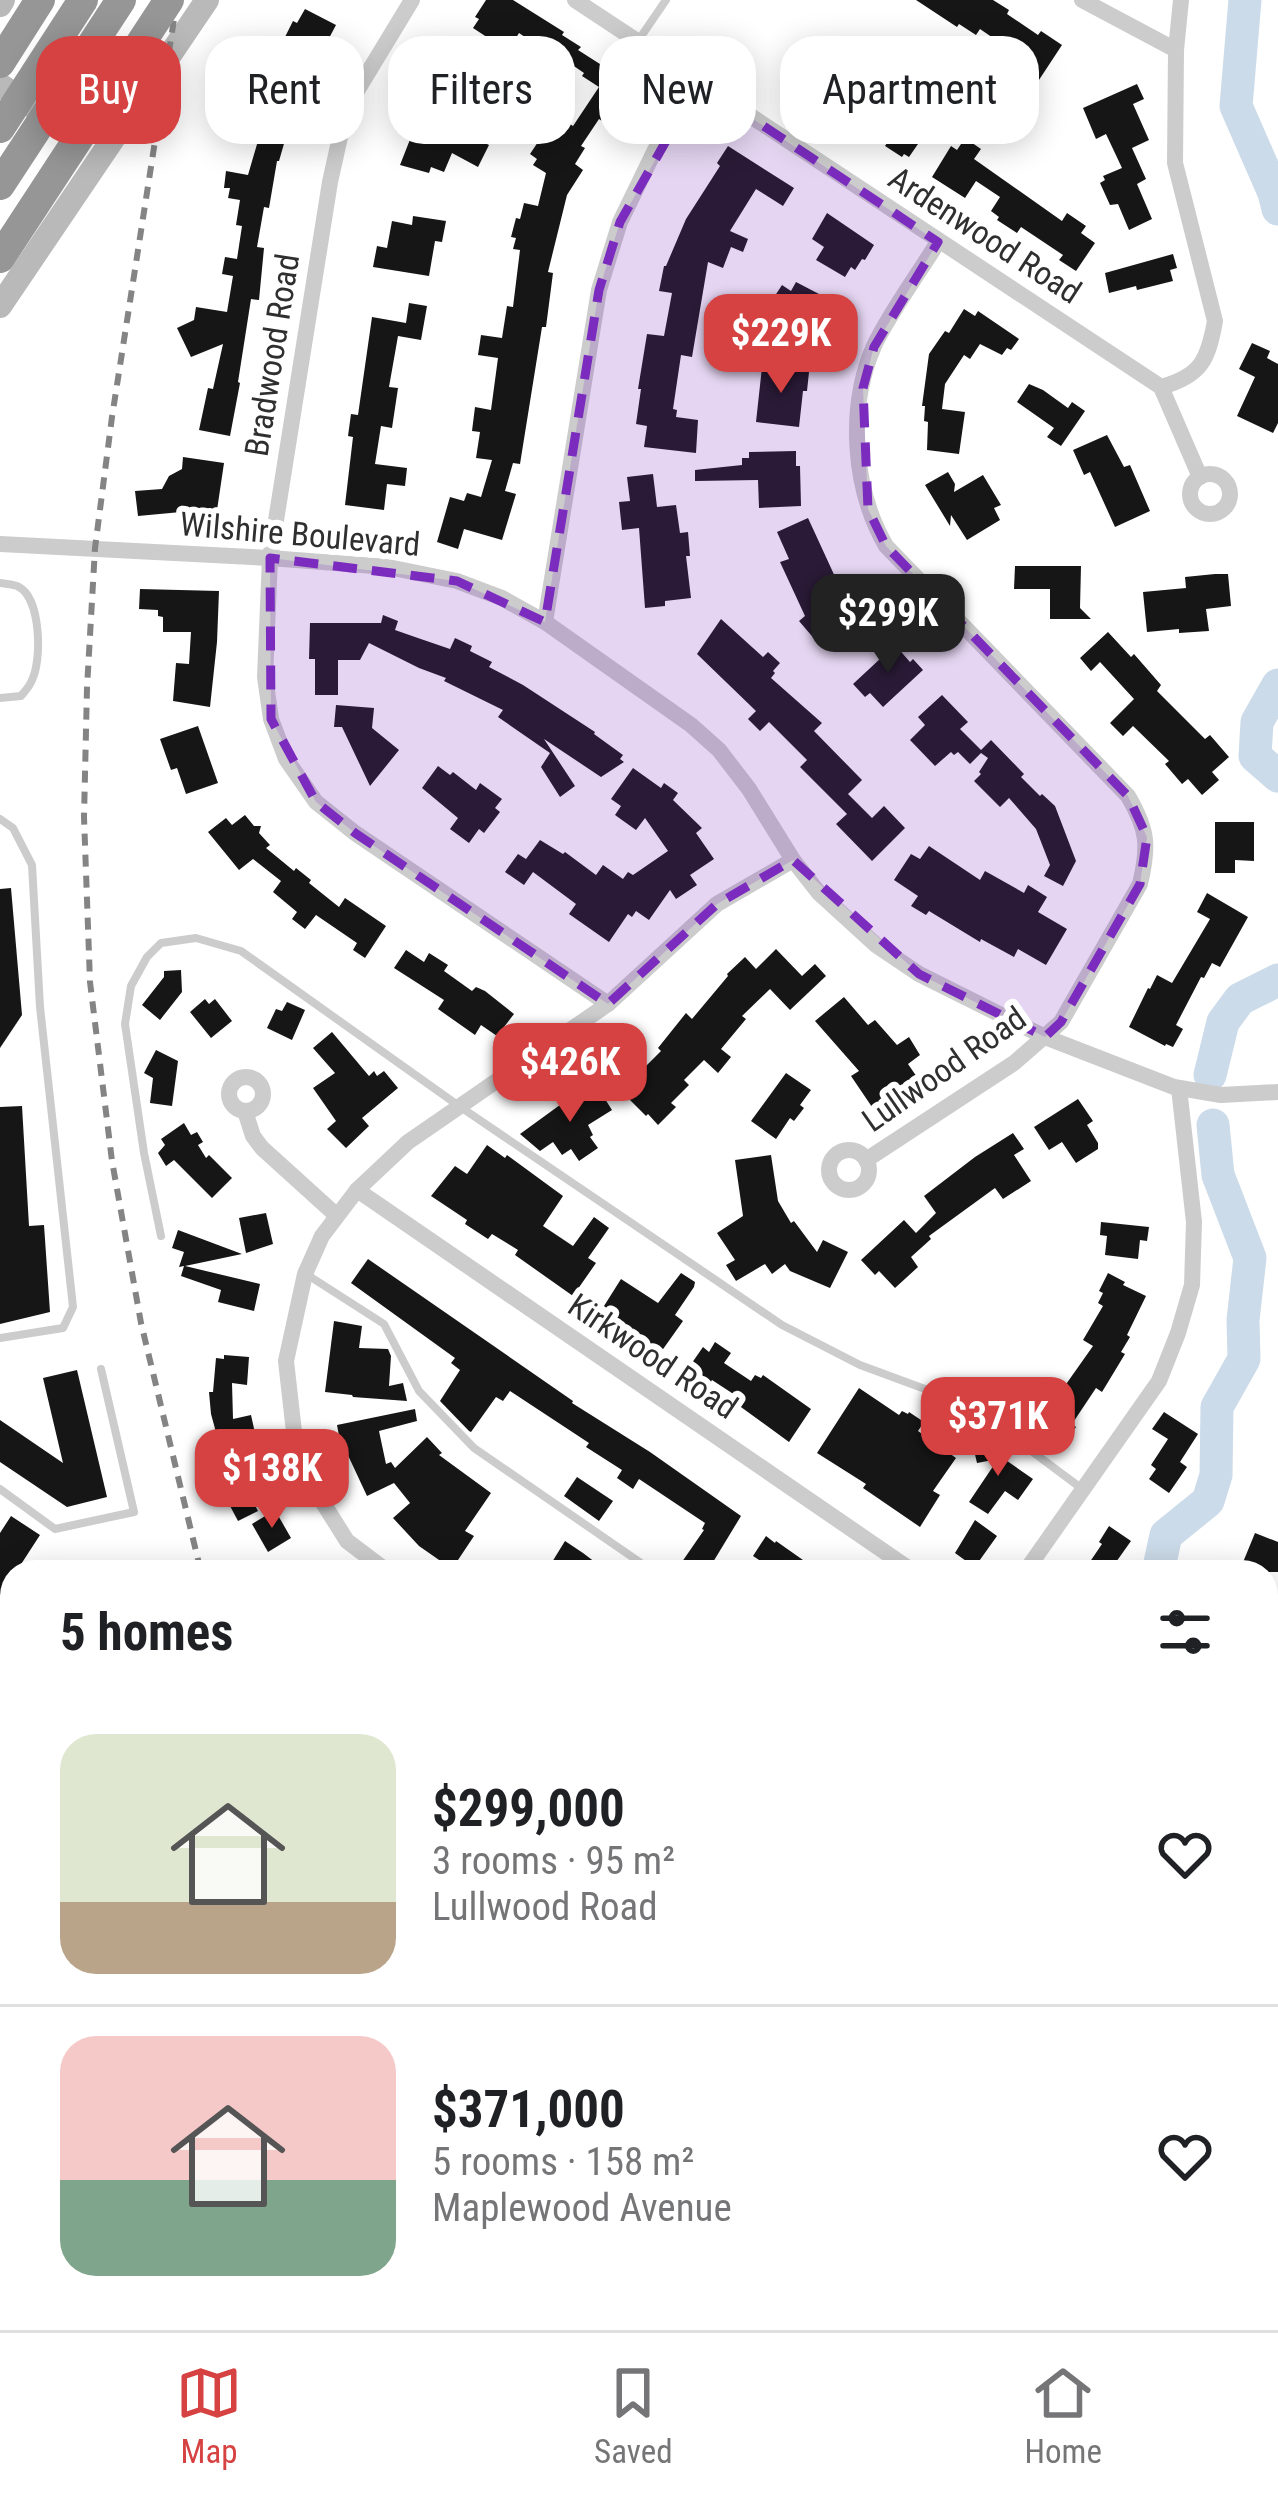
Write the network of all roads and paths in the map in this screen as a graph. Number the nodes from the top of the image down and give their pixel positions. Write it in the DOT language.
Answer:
graph roads {
  1 [pos="40,0"];
  2 [pos="83,0"];
  3 [pos="121,0"];
  4 [pos="169,0"];
  5 [pos="207,0"];
  6 [pos="412,0"];
  7 [pos="574,0"];
  8 [pos="666,0"];
  9 [pos="1082,0"];
  10 [pos="1181,0"];
  11 [pos="628,36"];
  12 [pos="641,36"];
  13 [pos="181,39"];
  14 [pos="1176,50"];
  15 [pos="0,63"];
  16 [pos="0,86"];
  17 [pos="36,109"];
  18 [pos="756,121"];
  19 [pos="0,131"];
  20 [pos="110,144"];
  21 [pos="659,144"];
  22 [pos="0,184"];
  23 [pos="69,205"];
  24 [pos="0,222"];
  25 [pos="938,242"];
  26 [pos="0,257"];
  27 [pos="4,300"];
  28 [pos="1161,387"];
  29 [pos="1200,477"];
  30 [pos="0,544"];
  31 [pos="270,558"];
  32 [pos="0,583"];
  33 [pos="545,622"];
  34 [pos="0,698"];
  35 [pos="0,819"];
  36 [pos="793,860"];
  37 [pos="608,1004"];
  38 [pos="1046,1037"];
  39 [pos="1179,1088"];
  40 [pos="1278,1092"];
  41 [pos="459,1106"];
  42 [pos="245,1111"];
  43 [pos="866,1160"];
  44 [pos="357,1190"];
  45 [pos="336,1215"];
  46 [pos="161,1236"];
  47 [pos="305,1274"];
  48 [pos="0,1338"];
  49 [pos="101,1369"];
  50 [pos="0,1489"];
  51 [pos="1082,1489"];
  52 [pos="372,1560"];
  53 [pos="637,1560"];
  54 [pos="897,1560"];
  55 [pos="1033,1560"];
  1 -- 15 [label="highway"];
  2 -- 19 [label="highway, bridge"];
  3 -- 22 [label="highway, bridge"];
  4 -- 26 [label="highway, bridge"];
  5 -- 13 [label="main road"];
  6 -- 31 [label="street, Bradwood Road"];
  7 -- 11 [label="street, Ardenwood Road"];
  8 -- 12 [label="lane"];
  9 -- 14 [label="street"];
  10 -- 14 [label="street"];
  14 -- 28 [label="street"];
  16 -- 17 [label="main road"];
  18 -- 25 [label="street, Ardenwood Road"];
  19 -- 23 [label="street"];
  20 -- 23 [label="main road"];
  21 -- 33 [label="street"];
  22 -- 23 [label="street"];
  23 -- 27 [label="main road"];
  24 -- 27 [label="main road"];
  25 -- 28 [label="street, Ardenwood Road"];
  25 -- 38 [label="street, Lullwood Road"];
  28 -- 29 [label="street"];
  30 -- 31 [label="street, Wilshire Boulevard"];
  31 -- 33 [label="street, Wilshire Boulevard"];
  31 -- 37 [label="street, Bradwood Road"];
  32 -- 34 [label="lane"];
  33 -- 36 [label="street, Wilshire Boulevard"];
  35 -- 48 [label="lane"];
  36 -- 37 [label="street"];
  36 -- 38 [label="street, Wilshire Boulevard"];
  37 -- 41 [label="street"];
  38 -- 39 [label="street, Wilshire Boulevard"];
  38 -- 43 [label="street, Lullwood Road"];
  39 -- 40 [label="street, Wilshire Boulevard"];
  39 -- 51 [label="street"];
  41 -- 44 [label="street"];
  41 -- 46 [label="lane"];
  41 -- 51 [label="lane"];
  42 -- 45 [label="street"];
  44 -- 45 [label="street"];
  44 -- 54 [label="street, Kirkwood Road"];
  45 -- 47 [label="street"];
  47 -- 52 [label="street"];
  47 -- 53 [label="lane"];
  49 -- 50 [label="lane"];
  51 -- 55 [label="street"];
}
